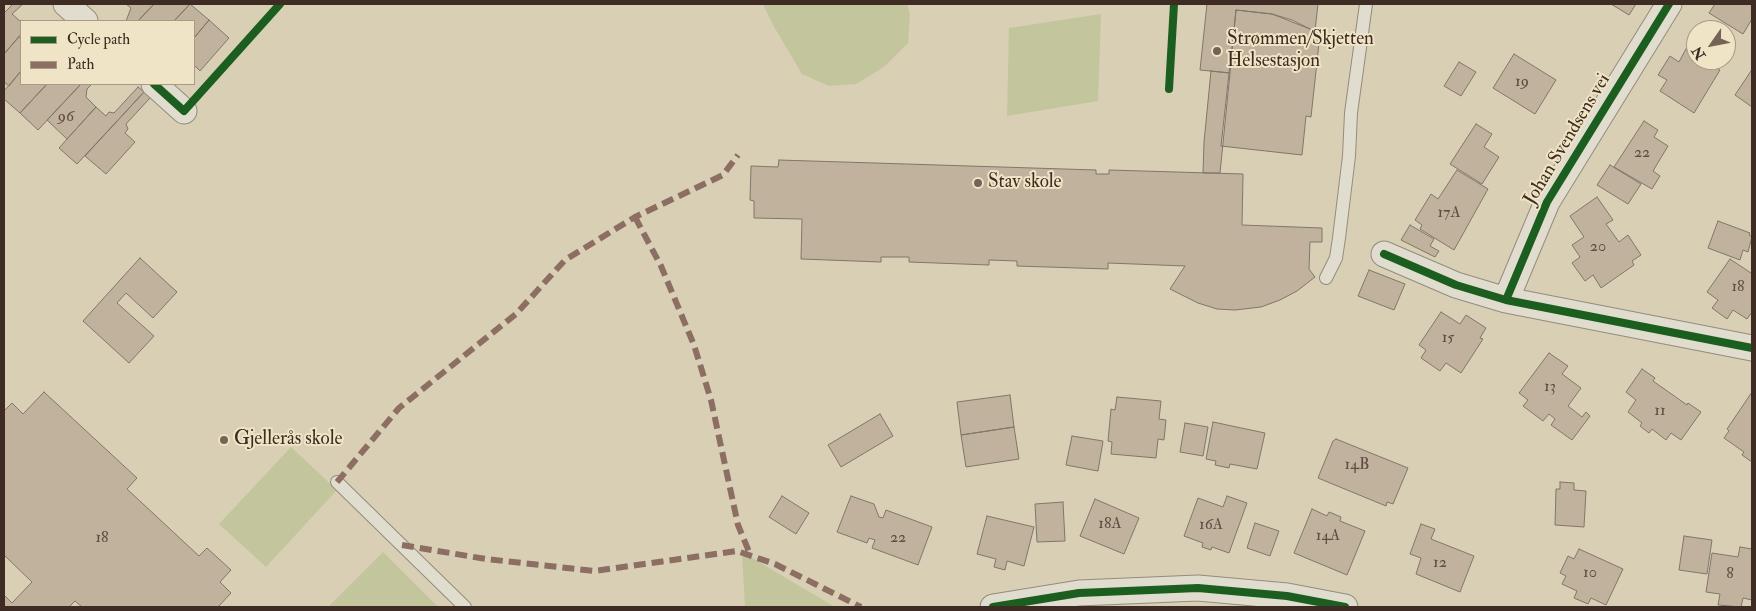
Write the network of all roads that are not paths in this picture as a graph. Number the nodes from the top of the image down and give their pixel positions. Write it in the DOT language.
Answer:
graph roads {
  1 [pos="66,4"];
  2 [pos="1366,4"];
  3 [pos="1669,4"];
  4 [pos="84,20"];
  5 [pos="155,85"];
  6 [pos="184,111"];
  7 [pos="1384,254"];
  8 [pos="1326,278"];
  9 [pos="1506,300"];
  10 [pos="1752,348"];
  11 [pos="337,482"];
  12 [pos="465,607"];
  13 [pos="993,607"];
  14 [pos="1345,607"];
  1 -- 4 [label="street"];
  2 -- 8 [label="lane"];
  3 -- 9 [label="street, Johan Svendsens vei"];
  5 -- 6 [label="street"];
  7 -- 9 [label="street"];
  9 -- 10 [label="street"];
  11 -- 12 [label="lane"];
  13 -- 14 [label="street"];
}
